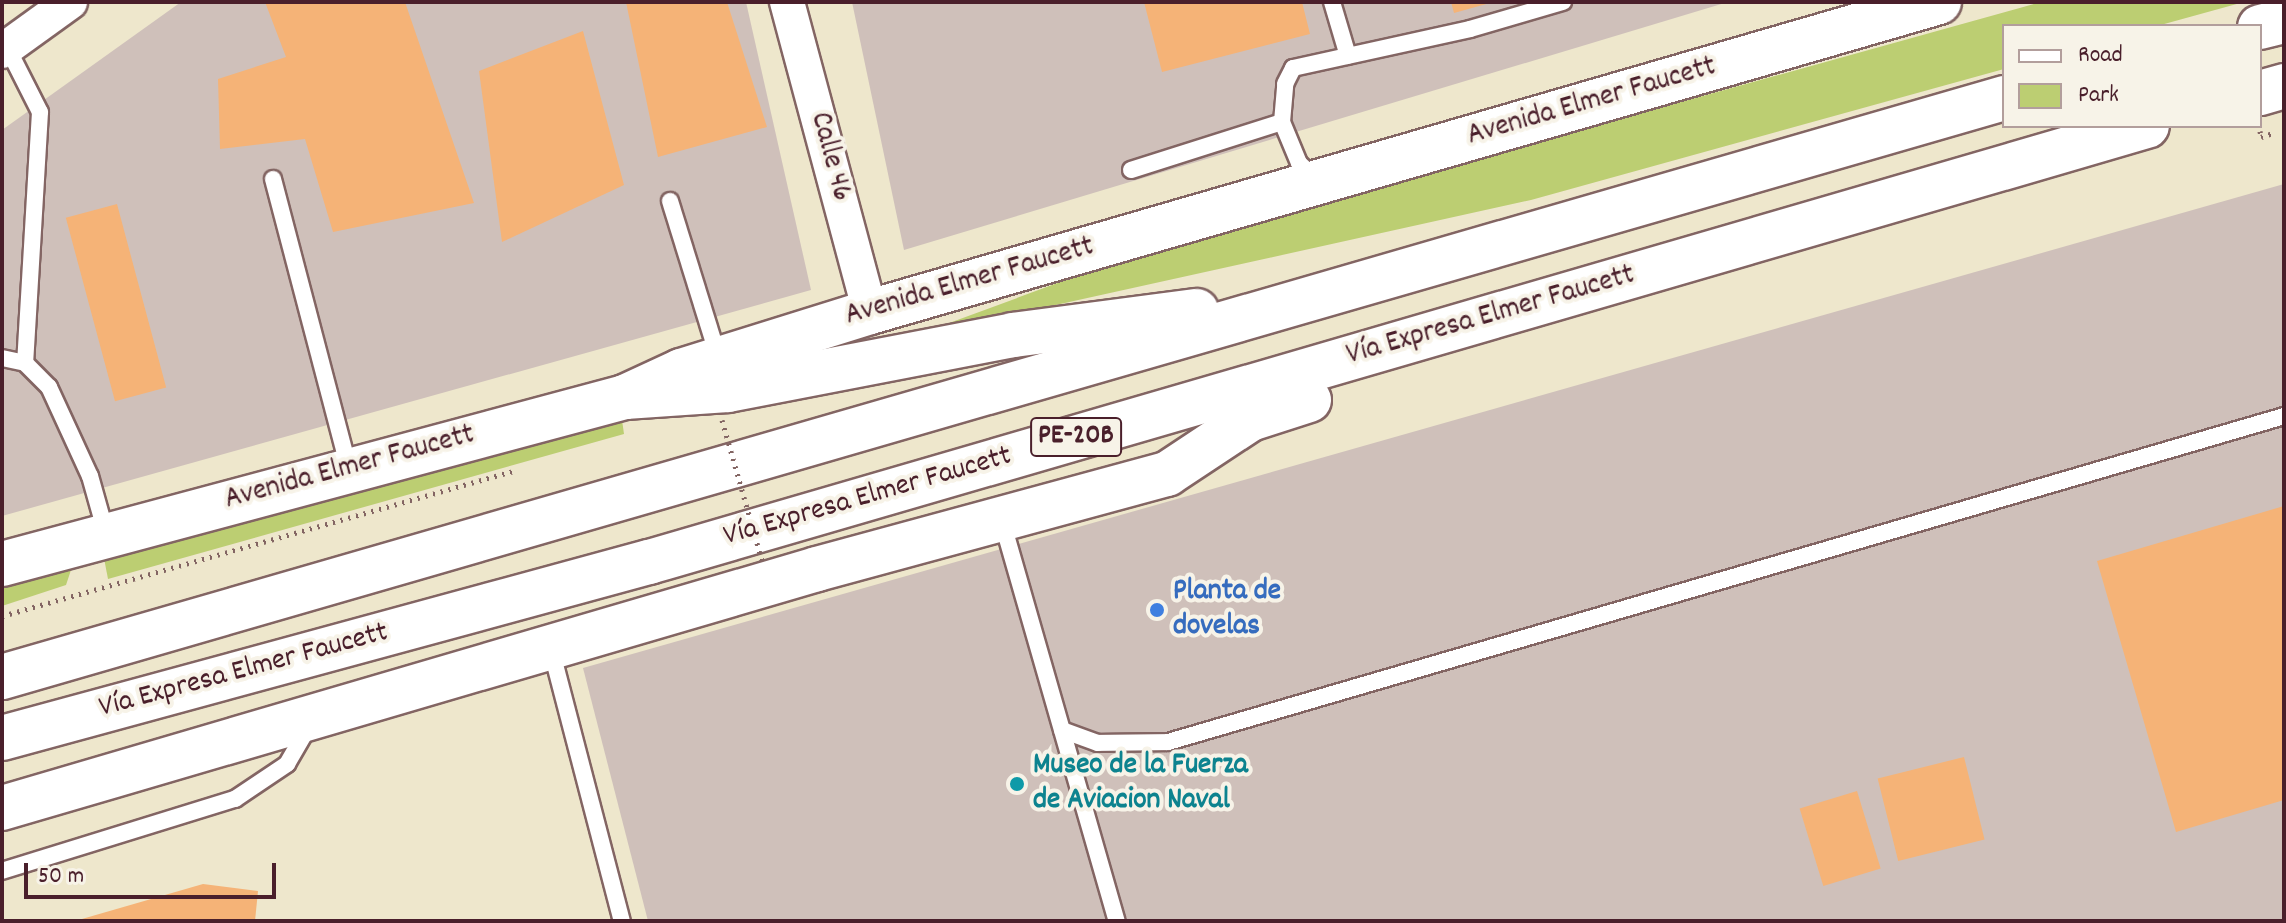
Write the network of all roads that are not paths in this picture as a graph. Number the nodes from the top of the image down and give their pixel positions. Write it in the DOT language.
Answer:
graph roads {
  1 [pos="70,2"];
  2 [pos="787,2"];
  3 [pos="1332,2"];
  4 [pos="1563,2"];
  5 [pos="1939,2"];
  6 [pos="2284,21"];
  7 [pos="2262,26"];
  8 [pos="4,49"];
  9 [pos="1348,56"];
  10 [pos="2284,86"];
  11 [pos="2262,92"];
  12 [pos="2002,99"];
  13 [pos="1282,122"];
  14 [pos="2140,128"];
  15 [pos="1131,170"];
  16 [pos="273,179"];
  17 [pos="1319,182"];
  18 [pos="670,201"];
  19 [pos="1341,292"];
  20 [pos="1532,305"];
  21 [pos="870,312"];
  22 [pos="2,358"];
  23 [pos="719,361"];
  24 [pos="25,363"];
  25 [pos="625,397"];
  26 [pos="2284,416"];
  27 [pos="349,468"];
  28 [pos="1002,520"];
  29 [pos="106,535"];
  30 [pos="2,564"];
  31 [pos="551,647"];
  32 [pos="2,677"];
  33 [pos="315,716"];
  34 [pos="1062,730"];
  35 [pos="2,738"];
  36 [pos="2,808"];
  37 [pos="2,871"];
  38 [pos="622,921"];
  39 [pos="1117,921"];
  1 -- 8 [label="street"];
  2 -- 21 [label="street, Calle 46"];
  3 -- 9 [label="lane"];
  4 -- 9 [label="lane"];
  5 -- 17 [label="main road, Avenida Elmer Faucett"];
  6 -- 7 [label="main road"];
  8 -- 24 [label="lane"];
  9 -- 13 [label="lane"];
  10 -- 11 [label="main road"];
  12 -- 19 [label="main road, Vía Expresa Elmer Faucett / PE-20B"];
  13 -- 15 [label="lane"];
  13 -- 17 [label="lane"];
  14 -- 20 [label="main road, Vía Expresa Elmer Faucett / PE-20B"];
  16 -- 27 [label="lane"];
  17 -- 21 [label="main road, Avenida Elmer Faucett"];
  18 -- 23 [label="lane"];
  19 -- 25 [label="main road"];
  19 -- 32 [label="main road, Vía Expresa Elmer Faucett / PE-20B"];
  20 -- 28 [label="main road"];
  20 -- 35 [label="main road, Vía Expresa Elmer Faucett / PE-20B"];
  21 -- 23 [label="main road, Avenida Elmer Faucett"];
  22 -- 24 [label="lane"];
  23 -- 25 [label="main road, Avenida Elmer Faucett"];
  24 -- 29 [label="lane"];
  25 -- 27 [label="main road, Avenida Elmer Faucett"];
  26 -- 34 [label="lane"];
  27 -- 29 [label="main road, Avenida Elmer Faucett"];
  28 -- 31 [label="main road"];
  28 -- 34 [label="lane"];
  29 -- 30 [label="main road, Avenida Elmer Faucett"];
  31 -- 33 [label="main road"];
  31 -- 38 [label="lane"];
  33 -- 36 [label="main road"];
  33 -- 37 [label="lane"];
  34 -- 39 [label="lane"];
}
